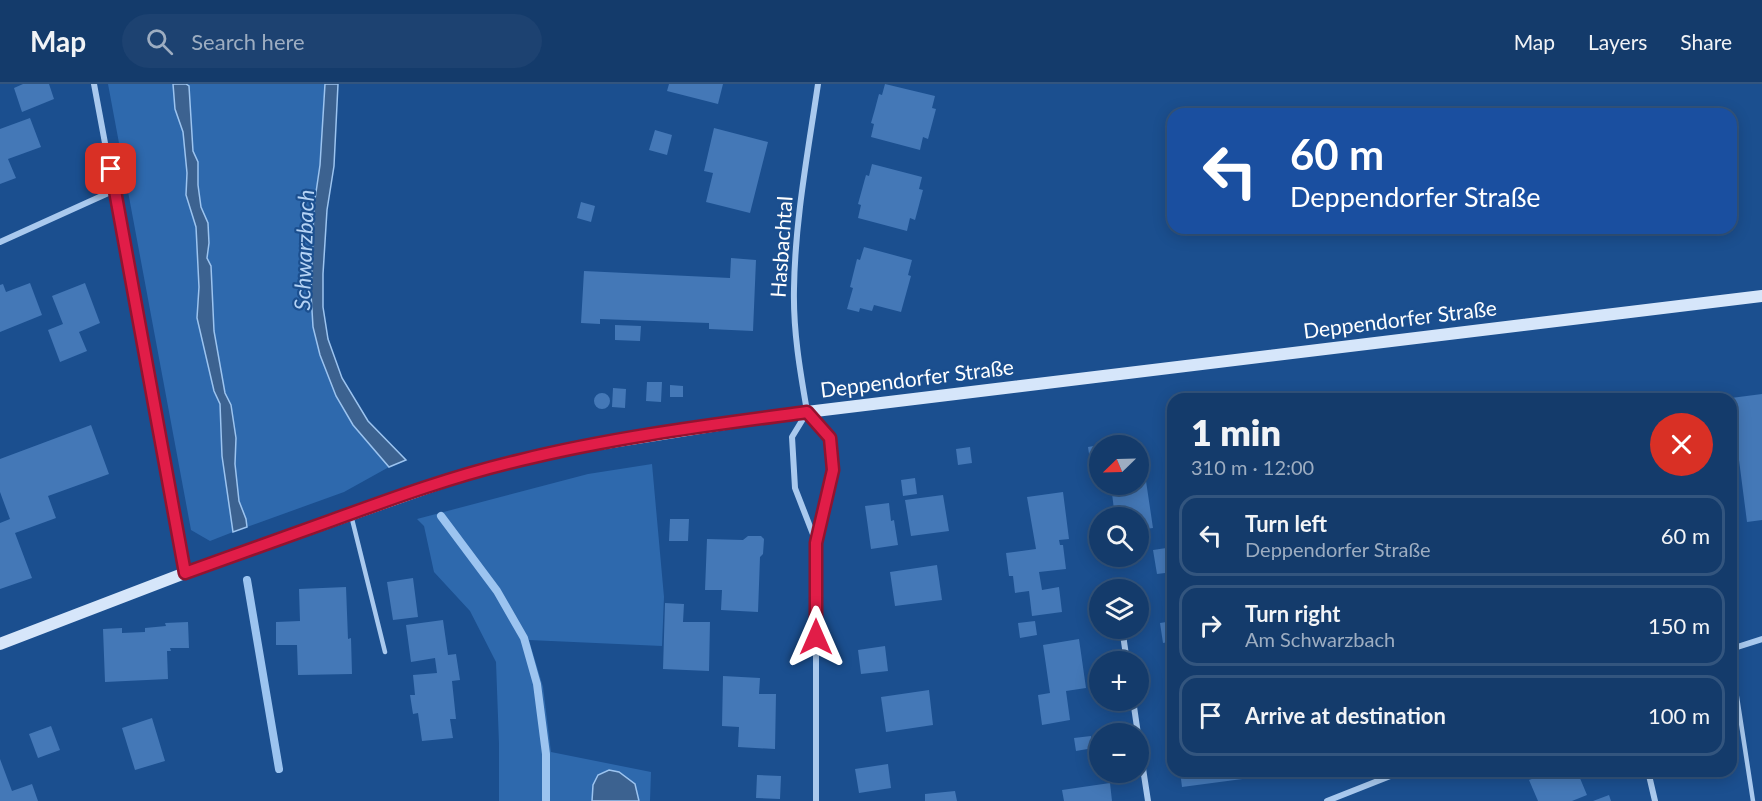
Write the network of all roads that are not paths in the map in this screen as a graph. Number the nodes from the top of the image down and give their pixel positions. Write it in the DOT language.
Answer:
graph roads {
  1 [pos="94,84"];
  2 [pos="818,84"];
  3 [pos="115,190"];
  4 [pos="0,242"];
  5 [pos="1762,296"];
  6 [pos="807,412"];
  7 [pos="351,513"];
  8 [pos="816,543"];
  9 [pos="185,573"];
  10 [pos="1762,639"];
  11 [pos="0,644"];
  12 [pos="1737,647"];
  13 [pos="385,652"];
  14 [pos="1737,697"];
  15 [pos="1389,777"];
  16 [pos="1649,777"];
  17 [pos="1145,783"];
  18 [pos="1336,800"];
  19 [pos="816,801"];
  20 [pos="1148,801"];
  21 [pos="1327,801"];
  22 [pos="1655,801"];
  23 [pos="1753,801"];
  1 -- 3 [label="street"];
  2 -- 6 [label="street, Hasbachtal"];
  3 -- 4 [label="street"];
  3 -- 9 [label="street"];
  5 -- 6 [label="street, Deppendorfer Straße"];
  6 -- 7 [label="street, Deppendorfer Straße"];
  6 -- 8 [label="street"];
  6 -- 8 [label="street"];
  7 -- 9 [label="street, Deppendorfer Straße"];
  7 -- 13 [label="lane"];
  8 -- 19 [label="street"];
  9 -- 11 [label="street, Deppendorfer Straße"];
  10 -- 12 [label="street"];
  14 -- 23 [label="lane"];
  15 -- 18 [label="street"];
  16 -- 22 [label="street"];
  17 -- 20 [label="street"];
  18 -- 21 [label="street"];
}
